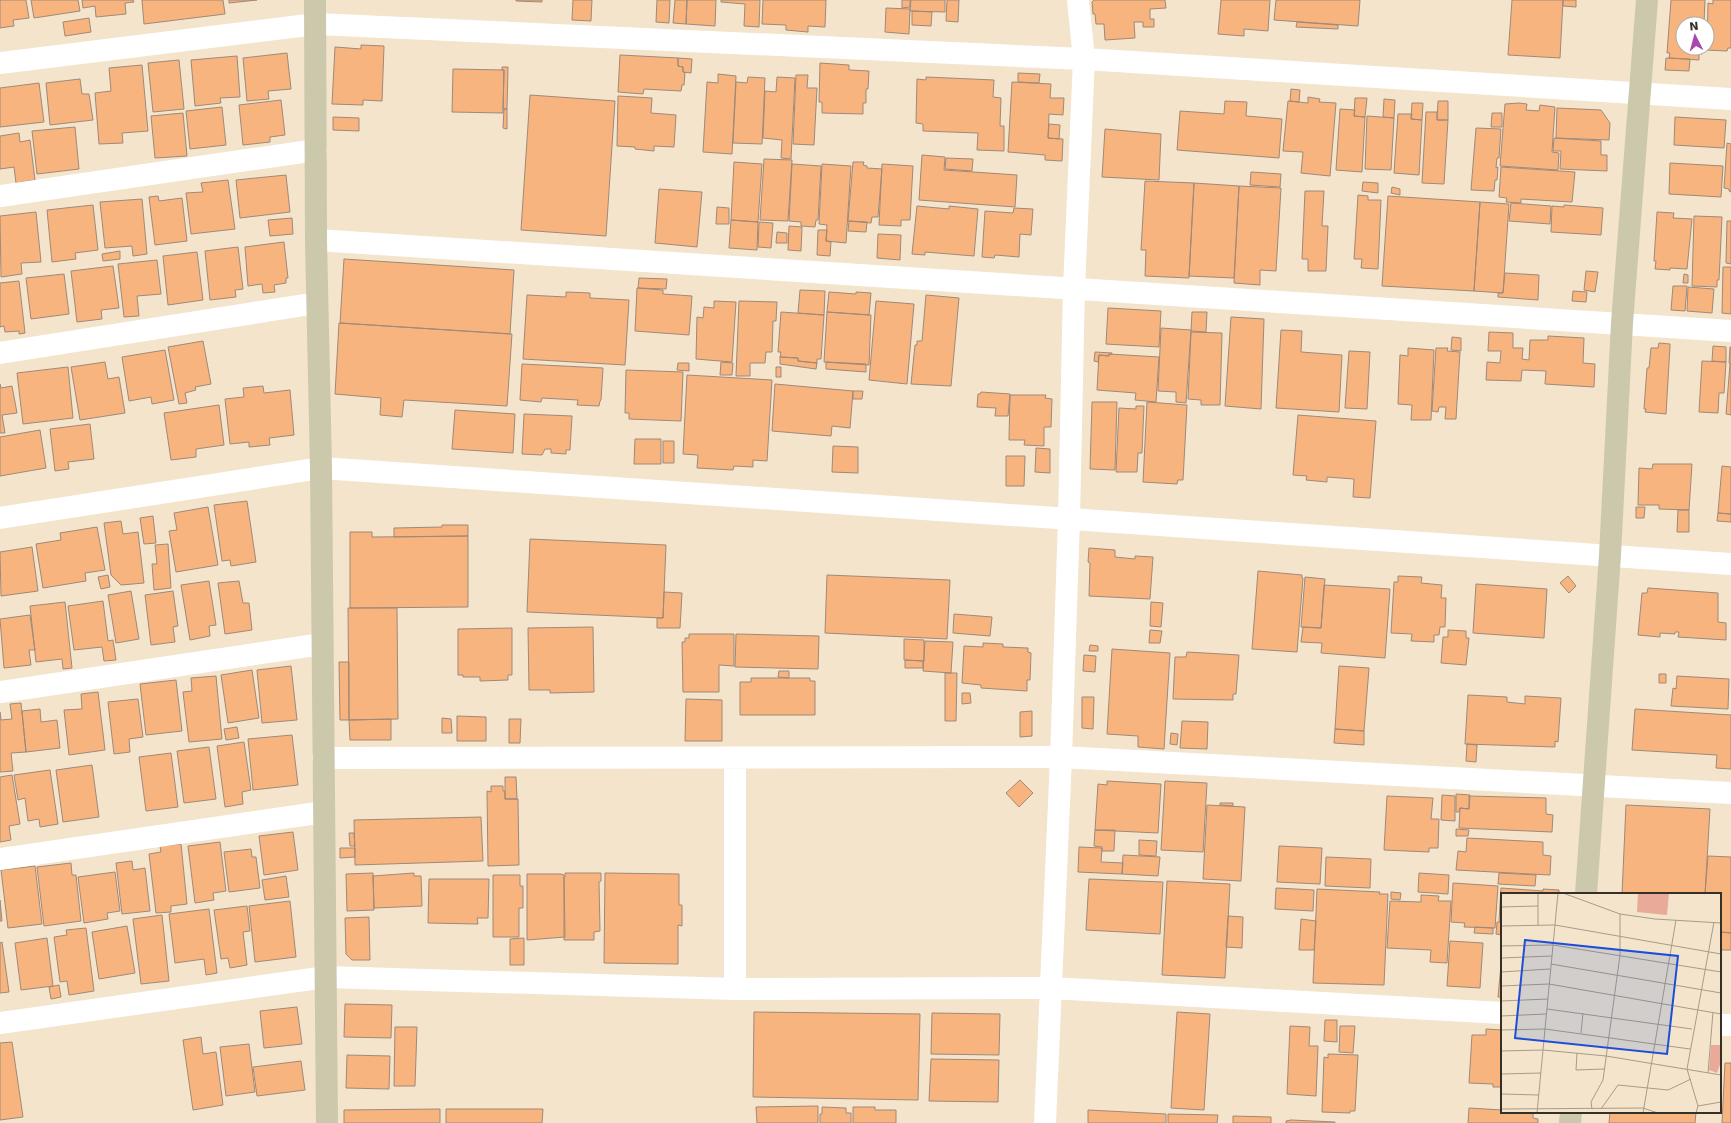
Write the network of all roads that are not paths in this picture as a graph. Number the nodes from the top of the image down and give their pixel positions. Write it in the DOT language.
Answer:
graph roads {
  1 [pos="315,0"];
  2 [pos="1078,0"];
  3 [pos="1647,0"];
  4 [pos="316,24"];
  5 [pos="1084,59"];
  6 [pos="0,63"];
  7 [pos="1639,92"];
  8 [pos="1731,99"];
  9 [pos="316,150"];
  10 [pos="0,196"];
  11 [pos="316,240"];
  12 [pos="1074,288"];
  13 [pos="317,303"];
  14 [pos="1622,322"];
  15 [pos="1731,331"];
  16 [pos="0,353"];
  17 [pos="321,468"];
  18 [pos="0,518"];
  19 [pos="1070,519"];
  20 [pos="1610,555"];
  21 [pos="1731,564"];
  22 [pos="322,644"];
  23 [pos="0,692"];
  24 [pos="1061,757"];
  25 [pos="323,758"];
  26 [pos="735,758"];
  27 [pos="1594,786"];
  28 [pos="1731,793"];
  29 [pos="324,812"];
  30 [pos="0,859"];
  31 [pos="1586,893"];
  32 [pos="326,977"];
  33 [pos="1051,988"];
  34 [pos="735,990"];
  35 [pos="1501,1013"];
  36 [pos="0,1023"];
  37 [pos="1721,1025"];
  38 [pos="1731,1026"];
  39 [pos="1571,1113"];
  40 [pos="327,1123"];
  41 [pos="1045,1123"];
  42 [pos="1570,1123"];
  1 -- 4 [label="street"];
  2 -- 5 [label="street"];
  3 -- 7 [label="street"];
  4 -- 5 [label="street"];
  4 -- 6 [label="street"];
  4 -- 9 [label="street"];
  5 -- 7 [label="street"];
  5 -- 12 [label="street"];
  7 -- 8 [label="street"];
  7 -- 14 [label="street"];
  9 -- 10 [label="street"];
  9 -- 11 [label="street"];
  11 -- 12 [label="street"];
  11 -- 13 [label="street"];
  12 -- 14 [label="street"];
  12 -- 19 [label="street"];
  13 -- 16 [label="street"];
  13 -- 17 [label="street"];
  14 -- 15 [label="street"];
  14 -- 20 [label="street"];
  17 -- 18 [label="street"];
  17 -- 19 [label="street"];
  17 -- 22 [label="street"];
  19 -- 20 [label="street"];
  19 -- 24 [label="street"];
  20 -- 21 [label="street"];
  20 -- 27 [label="street"];
  22 -- 23 [label="street"];
  22 -- 25 [label="street"];
  24 -- 26 [label="street"];
  24 -- 27 [label="street"];
  24 -- 33 [label="street"];
  25 -- 26 [label="street"];
  25 -- 29 [label="street"];
  26 -- 34 [label="street"];
  27 -- 28 [label="street"];
  27 -- 31 [label="street"];
  29 -- 30 [label="street"];
  29 -- 32 [label="street"];
  32 -- 34 [label="street"];
  32 -- 36 [label="street"];
  32 -- 40 [label="street"];
  33 -- 34 [label="street"];
  33 -- 35 [label="street"];
  33 -- 41 [label="street"];
  37 -- 38 [label="street"];
  39 -- 42 [label="street"];
}
